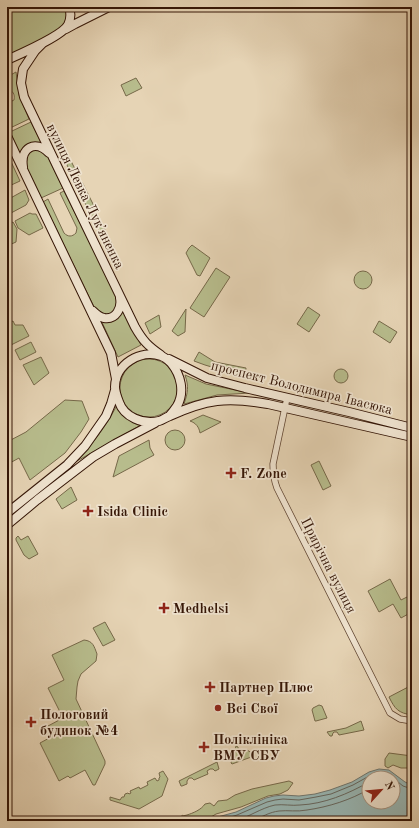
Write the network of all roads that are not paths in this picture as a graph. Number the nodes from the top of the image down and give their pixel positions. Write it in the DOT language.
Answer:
graph roads {
  1 [pos="69,7"];
  2 [pos="109,7"];
  3 [pos="65,29"];
  4 [pos="43,42"];
  5 [pos="7,60"];
  6 [pos="7,136"];
  7 [pos="52,156"];
  8 [pos="24,174"];
  9 [pos="120,296"];
  10 [pos="90,310"];
  11 [pos="164,357"];
  12 [pos="116,384"];
  13 [pos="286,398"];
  14 [pos="285,408"];
  15 [pos="170,416"];
  16 [pos="160,421"];
  17 [pos="412,428"];
  18 [pos="412,438"];
  19 [pos="7,513"];
  20 [pos="7,525"];
  21 [pos="412,721"];
  1 -- 3 [label="main road"];
  2 -- 3 [label="main road"];
  3 -- 4 [label="main road"];
  4 -- 5 [label="main road"];
  4 -- 7 [label="main road, вулиця Левка Лукʼяненка"];
  6 -- 8 [label="main road"];
  7 -- 8 [label="main road"];
  7 -- 9 [label="main road, вулиця Левка Лукʼяненка"];
  8 -- 10 [label="main road"];
  9 -- 10 [label="main road"];
  9 -- 11 [label="main road, вулиця Левка Лукʼяненка"];
  10 -- 12 [label="main road"];
  11 -- 12 [label="main road"];
  11 -- 13 [label="main road, проспект Володимира Івасюка"];
  11 -- 15 [label="main road"];
  12 -- 16 [label="main road"];
  12 -- 19 [label="main road"];
  13 -- 14 [label="street, Прирічна вулиця"];
  13 -- 17 [label="main road, проспект Володимира Івасюка"];
  14 -- 15 [label="main road, проспект Володимира Івасюка"];
  14 -- 18 [label="main road, проспект Володимира Івасюка"];
  14 -- 21 [label="street, Прирічна вулиця"];
  15 -- 16 [label="main road"];
  16 -- 20 [label="main road"];
}
